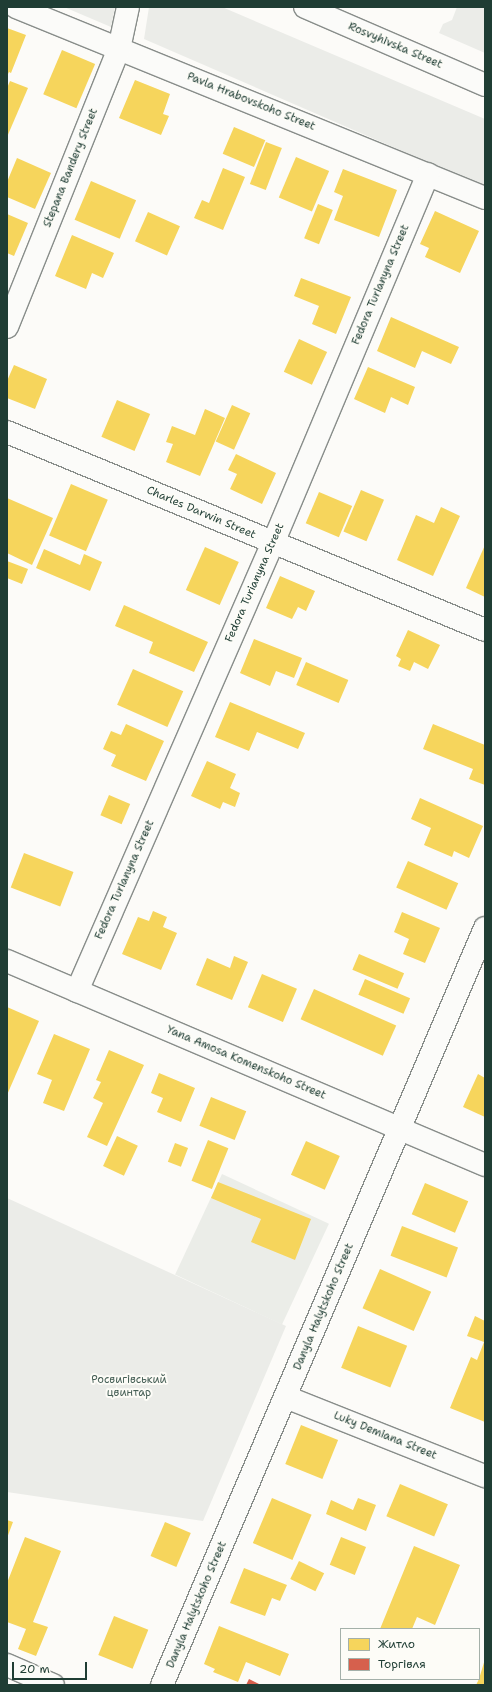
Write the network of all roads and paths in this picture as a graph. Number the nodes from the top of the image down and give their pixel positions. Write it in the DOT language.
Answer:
graph roads {
  1 [pos="16,7"];
  2 [pos="128,7"];
  3 [pos="305,7"];
  4 [pos="119,49"];
  5 [pos="485,85"];
  6 [pos="428,174"];
  7 [pos="485,198"];
  8 [pos="7,327"];
  9 [pos="7,432"];
  10 [pos="273,543"];
  11 [pos="485,630"];
  12 [pos="485,928"];
  13 [pos="7,961"];
  14 [pos="77,990"];
  15 [pos="400,1129"];
  16 [pos="485,1165"];
  17 [pos="286,1396"];
  18 [pos="485,1476"];
  19 [pos="7,1665"];
  20 [pos="53,1685"];
  21 [pos="162,1685"];
  1 -- 4 [label="street, Pavla Hrabovskoho Street"];
  2 -- 4 [label="street, Stepana Bandery Street"];
  3 -- 5 [label="street, Rosvyhivska Street"];
  4 -- 6 [label="street, Pavla Hrabovskoho Street"];
  4 -- 8 [label="street, Stepana Bandery Street"];
  6 -- 7 [label="street, Pavla Hrabovskoho Street"];
  6 -- 10 [label="street, Fedora Turianyna Street"];
  9 -- 10 [label="street, Charles Darwin Street"];
  10 -- 11 [label="street, Charles Darwin Street"];
  10 -- 14 [label="street, Fedora Turianyna Street"];
  12 -- 15 [label="street, Danyla Halytskoho Street"];
  13 -- 14 [label="street, Yana Amosa Komenskoho Street"];
  14 -- 15 [label="street, Yana Amosa Komenskoho Street"];
  15 -- 16 [label="street, Yana Amosa Komenskoho Street"];
  15 -- 17 [label="street, Danyla Halytskoho Street"];
  17 -- 18 [label="street, Luky Demiana Street"];
  17 -- 21 [label="street, Danyla Halytskoho Street"];
  19 -- 20 [label="street"];
}
